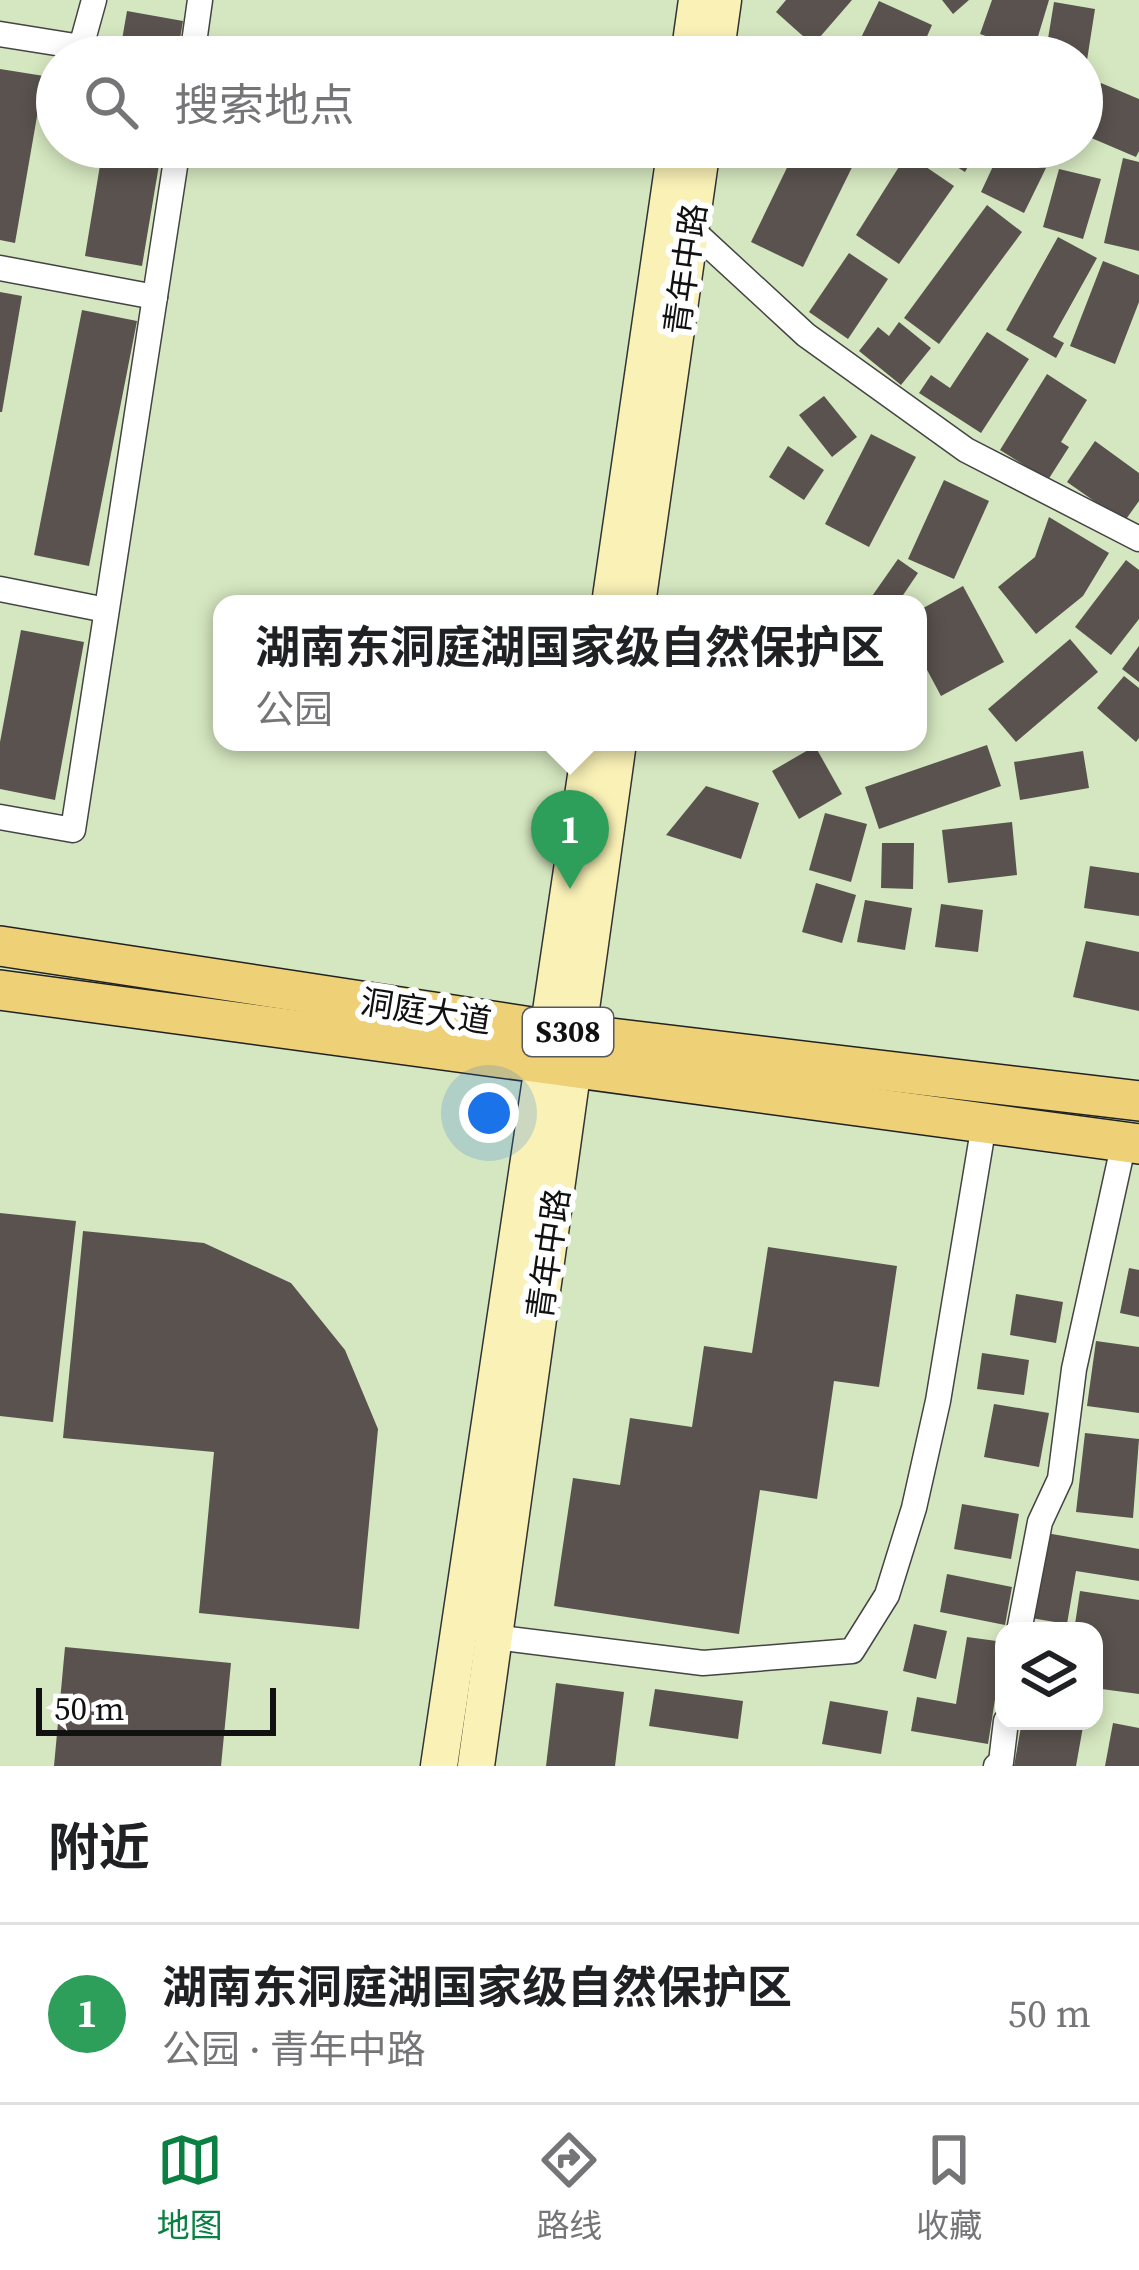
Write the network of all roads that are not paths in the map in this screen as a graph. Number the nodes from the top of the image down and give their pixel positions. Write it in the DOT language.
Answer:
graph roads {
  1 [pos="94,0"];
  2 [pos="200,0"];
  3 [pos="697,0"];
  4 [pos="723,0"];
  5 [pos="0,34"];
  6 [pos="84,36"];
  7 [pos="195,36"];
  8 [pos="692,36"];
  9 [pos="718,36"];
  10 [pos="36,40"];
  11 [pos="175,168"];
  12 [pos="673,168"];
  13 [pos="699,168"];
  14 [pos="691,228"];
  15 [pos="0,268"];
  16 [pos="155,297"];
  17 [pos="1139,539"];
  18 [pos="0,589"];
  19 [pos="611,595"];
  20 [pos="639,595"];
  21 [pos="106,610"];
  22 [pos="590,751"];
  23 [pos="616,751"];
  24 [pos="0,817"];
  25 [pos="0,946"];
  26 [pos="0,990"];
  27 [pos="561,1049"];
  28 [pos="1139,1100"];
  29 [pos="984,1124"];
  30 [pos="1132,1143"];
  31 [pos="1021,1622"];
  32 [pos="494,1637"];
  33 [pos="1005,1730"];
  34 [pos="440,1766"];
  35 [pos="476,1766"];
  36 [pos="996,1766"];
  1 -- 6 [label="street"];
  2 -- 7 [label="street"];
  3 -- 8 [label="main road"];
  4 -- 9 [label="main road"];
  5 -- 10 [label="street"];
  11 -- 16 [label="street"];
  12 -- 19 [label="main road"];
  13 -- 14 [label="main road, 青年中路"];
  14 -- 17 [label="street"];
  14 -- 20 [label="main road, 青年中路"];
  15 -- 16 [label="street"];
  16 -- 21 [label="street"];
  18 -- 21 [label="street"];
  21 -- 24 [label="street"];
  22 -- 27 [label="main road"];
  23 -- 27 [label="main road, 青年中路"];
  25 -- 27 [label="main road, 洞庭大道 / S308"];
  26 -- 27 [label="main road, 洞庭大道 / S308"];
  27 -- 28 [label="main road, 洞庭大道 / S308"];
  27 -- 29 [label="main road, 洞庭大道 / S308"];
  27 -- 32 [label="main road, 青年中路"];
  27 -- 34 [label="main road, 青年中路"];
  29 -- 30 [label="main road, 洞庭大道 / S308"];
  29 -- 32 [label="street"];
  30 -- 31 [label="street"];
  32 -- 35 [label="main road, 青年中路"];
  33 -- 36 [label="street"];
}
